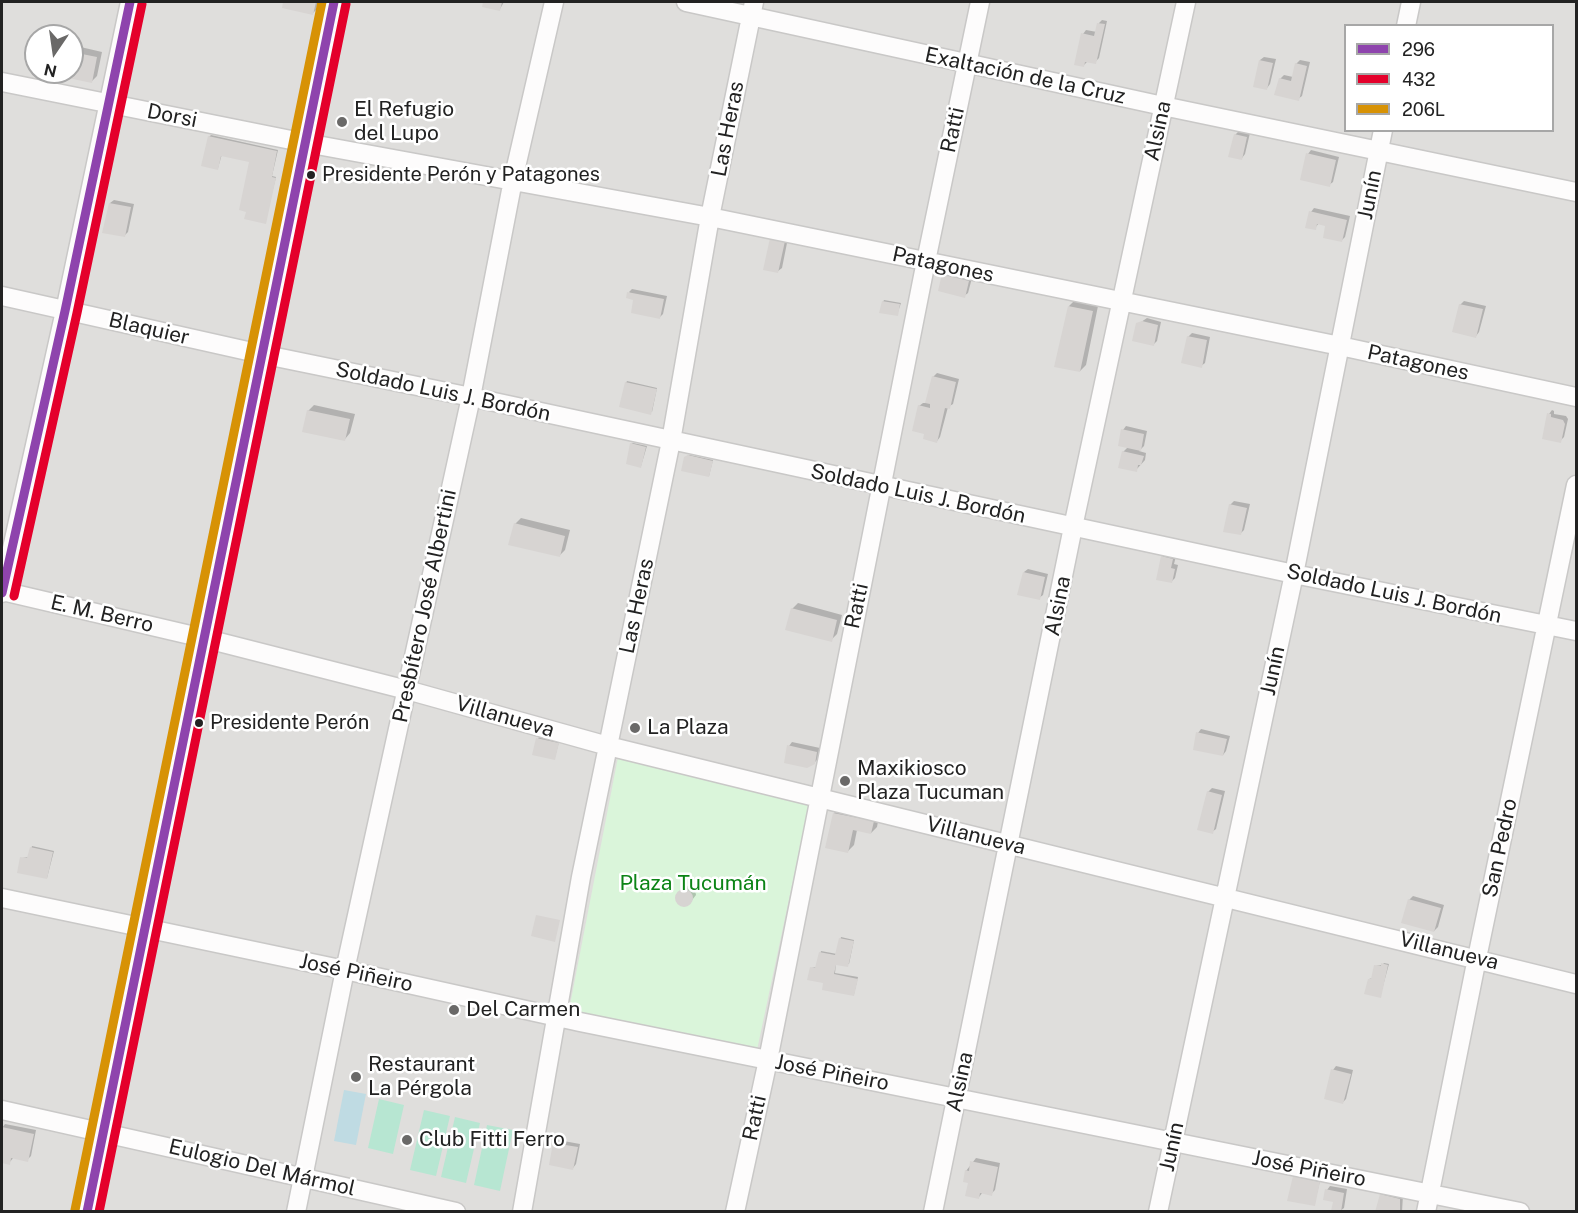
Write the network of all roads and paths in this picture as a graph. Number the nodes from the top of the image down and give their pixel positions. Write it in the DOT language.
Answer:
graph roads {
  1 [pos="130,2"];
  2 [pos="334,2"];
  3 [pos="554,2"];
  4 [pos="686,2"];
  5 [pos="980,2"];
  6 [pos="1186,2"];
  7 [pos="1411,2"];
  8 [pos="752,9"];
  9 [pos="1406,24"];
  10 [pos="967,63"];
  11 [pos="2,82"];
  12 [pos="108,104"];
  13 [pos="1163,106"];
  14 [pos="1383,132"];
  15 [pos="306,143"];
  16 [pos="1379,152"];
  17 [pos="513,180"];
  18 [pos="1576,192"];
  19 [pos="710,217"];
  20 [pos="926,261"];
  21 [pos="2,296"];
  22 [pos="1122,303"];
  23 [pos="65,311"];
  24 [pos="1340,346"];
  25 [pos="261,354"];
  26 [pos="471,397"];
  27 [pos="1576,397"];
  28 [pos="671,441"];
  29 [pos="1576,485"];
  30 [pos="882,486"];
  31 [pos="1074,527"];
  32 [pos="1294,574"];
  33 [pos="2,592"];
  34 [pos="1548,626"];
  35 [pos="1576,632"];
  36 [pos="203,638"];
  37 [pos="407,690"];
  38 [pos="608,746"];
  39 [pos="818,797"];
  40 [pos="1010,845"];
  41 [pos="1226,896"];
  42 [pos="2,898"];
  43 [pos="145,930"];
  44 [pos="1477,958"];
  45 [pos="345,970"];
  46 [pos="1576,984"];
  47 [pos="556,1017"];
  48 [pos="768,1060"];
  49 [pos="957,1098"];
  50 [pos="2,1110"];
  51 [pos="103,1132"];
  52 [pos="1173,1143"];
  53 [pos="303,1178"];
  54 [pos="1430,1192"];
  55 [pos="87,1212"];
  56 [pos="296,1212"];
  57 [pos="456,1212"];
  58 [pos="522,1212"];
  59 [pos="735,1212"];
  60 [pos="933,1212"];
  61 [pos="1158,1212"];
  62 [pos="1426,1212"];
  63 [pos="1521,1212"];
  1 -- 12 [label="street"];
  2 -- 15 [label="street"];
  3 -- 17 [label="street, Presbítero José Albertini"];
  4 -- 8 [label="street, Exaltación de la Cruz"];
  5 -- 10 [label="street, Ratti"];
  6 -- 13 [label="street, Alsina"];
  7 -- 9 [label="street"];
  8 -- 10 [label="street, Exaltación de la Cruz"];
  8 -- 19 [label="street, Las Heras"];
  10 -- 13 [label="street, Exaltación de la Cruz"];
  10 -- 20 [label="street, Ratti"];
  11 -- 12 [label="street, Dorsi"];
  12 -- 15 [label="street, Dorsi"];
  12 -- 23 [label="street"];
  13 -- 16 [label="street, Exaltación de la Cruz"];
  13 -- 22 [label="street, Alsina"];
  14 -- 16 [label="street, Junín"];
  15 -- 17 [label="street, Patagones"];
  15 -- 25 [label="street"];
  16 -- 18 [label="street, Exaltación de la Cruz"];
  16 -- 24 [label="street, Junín"];
  17 -- 19 [label="street, Patagones"];
  17 -- 26 [label="street, Presbítero José Albertini"];
  19 -- 20 [label="street, Patagones"];
  19 -- 28 [label="street, Las Heras"];
  20 -- 22 [label="street, Patagones"];
  20 -- 30 [label="street, Ratti"];
  21 -- 23 [label="street, Blaquier"];
  22 -- 24 [label="street, Patagones"];
  22 -- 31 [label="street, Alsina"];
  23 -- 25 [label="street, Blaquier"];
  23 -- 33 [label="street"];
  24 -- 27 [label="street, Patagones"];
  24 -- 32 [label="street, Junín"];
  25 -- 26 [label="street, Soldado Luis J. Bordón"];
  25 -- 36 [label="street"];
  26 -- 28 [label="street, Soldado Luis J. Bordón"];
  26 -- 37 [label="street, Presbítero José Albertini"];
  28 -- 30 [label="street, Soldado Luis J. Bordón"];
  28 -- 38 [label="street, Las Heras"];
  29 -- 34 [label="street, San Pedro"];
  30 -- 31 [label="street, Soldado Luis J. Bordón"];
  30 -- 39 [label="street, Ratti"];
  31 -- 32 [label="street, Soldado Luis J. Bordón"];
  31 -- 40 [label="street, Alsina"];
  32 -- 34 [label="street, Soldado Luis J. Bordón"];
  32 -- 41 [label="street, Junín"];
  33 -- 36 [label="street, E. M. Berro"];
  34 -- 35 [label="street, Soldado Luis J. Bordón"];
  34 -- 44 [label="street, San Pedro"];
  36 -- 37 [label="street, Villanueva"];
  36 -- 43 [label="street"];
  37 -- 38 [label="street, Villanueva"];
  37 -- 45 [label="street, Presbítero José Albertini"];
  38 -- 39 [label="street, Villanueva"];
  38 -- 47 [label="street, Las Heras"];
  39 -- 40 [label="street, Villanueva"];
  39 -- 48 [label="street, Ratti"];
  40 -- 41 [label="street, Villanueva"];
  40 -- 49 [label="street, Alsina"];
  41 -- 44 [label="street, Villanueva"];
  41 -- 52 [label="street, Junín"];
  42 -- 43 [label="street, José Piñeiro"];
  43 -- 45 [label="street, José Piñeiro"];
  43 -- 51 [label="street"];
  44 -- 46 [label="street, Villanueva"];
  44 -- 54 [label="street, San Pedro"];
  45 -- 47 [label="street, José Piñeiro"];
  45 -- 53 [label="street, Presbítero José Albertini"];
  47 -- 48 [label="street, José Piñeiro"];
  47 -- 58 [label="street, Las Heras"];
  48 -- 49 [label="street, José Piñeiro"];
  48 -- 59 [label="street, Ratti"];
  49 -- 52 [label="street, José Piñeiro"];
  49 -- 60 [label="street, Alsina"];
  50 -- 51 [label="street, Eulogio Del Mármol"];
  51 -- 53 [label="street, Eulogio Del Mármol"];
  51 -- 55 [label="street"];
  52 -- 54 [label="street, José Piñeiro"];
  52 -- 61 [label="street, Junín"];
  53 -- 56 [label="street, Presbítero José Albertini"];
  53 -- 57 [label="street, Eulogio Del Mármol"];
  54 -- 62 [label="street, San Pedro"];
  54 -- 63 [label="street, José Piñeiro"];
}
